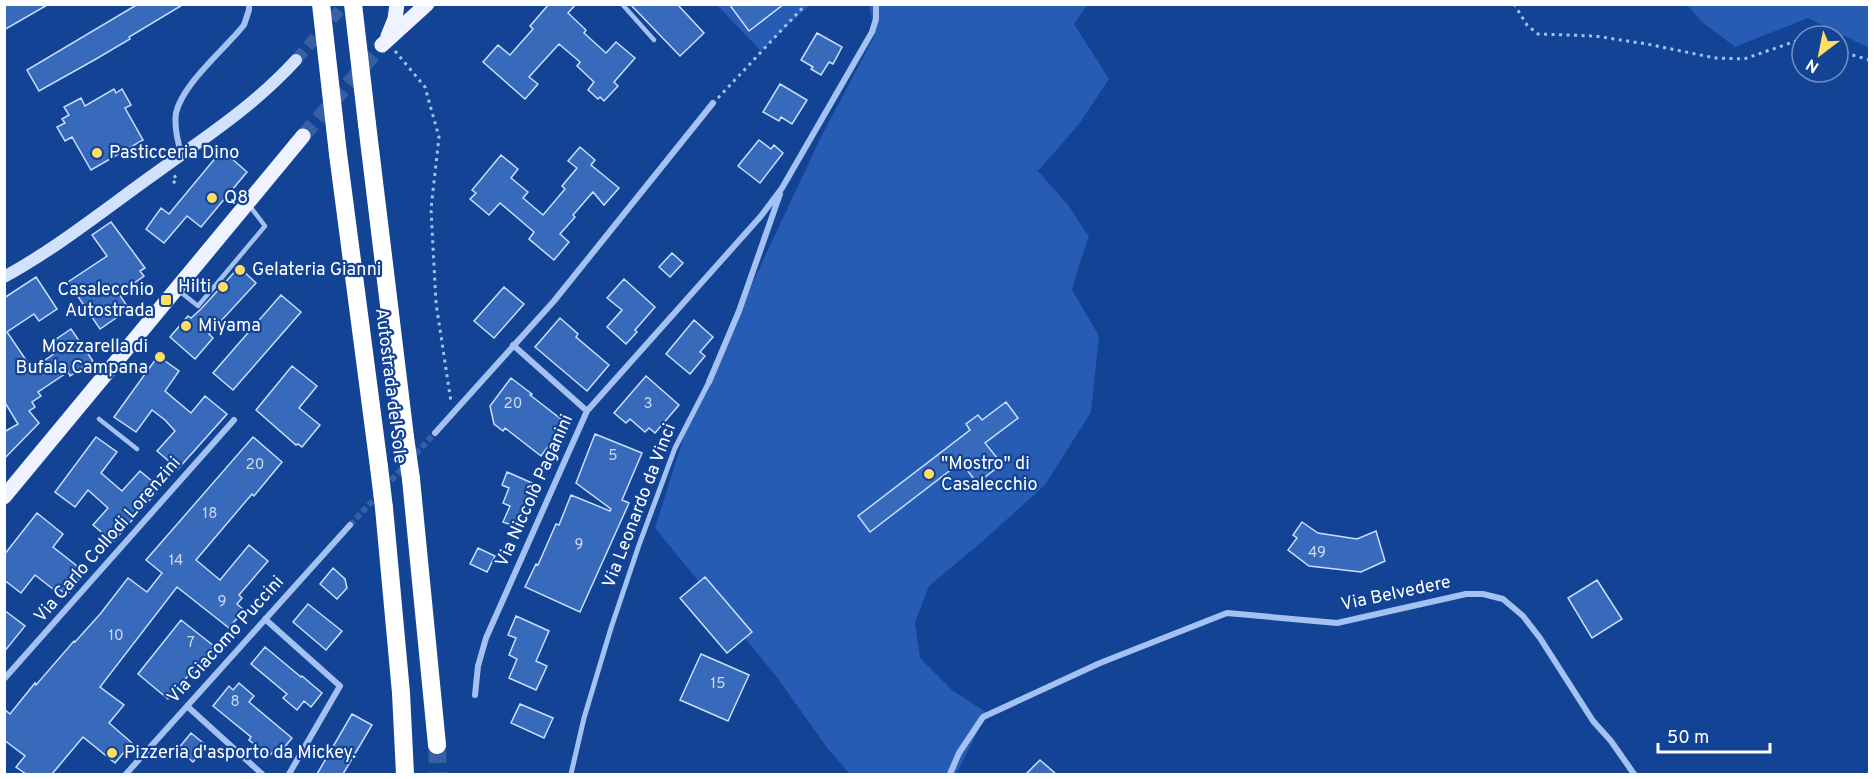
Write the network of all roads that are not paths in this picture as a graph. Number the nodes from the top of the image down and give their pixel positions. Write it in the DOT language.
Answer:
graph roads {
  1 [pos="249,4"];
  2 [pos="321,4"];
  3 [pos="353,4"];
  4 [pos="397,4"];
  5 [pos="427,4"];
  6 [pos="622,4"];
  7 [pos="876,4"];
  8 [pos="654,40"];
  9 [pos="296,60"];
  10 [pos="713,104"];
  11 [pos="303,136"];
  12 [pos="181,154"];
  13 [pos="782,188"];
  14 [pos="248,202"];
  15 [pos="761,216"];
  16 [pos="4,277"];
  17 [pos="176,288"];
  18 [pos="513,345"];
  19 [pos="709,382"];
  20 [pos="587,411"];
  21 [pos="99,419"];
  22 [pos="234,420"];
  23 [pos="435,433"];
  24 [pos="137,449"];
  25 [pos="4,497"];
  26 [pos="350,525"];
  27 [pos="265,619"];
  28 [pos="4,680"];
  29 [pos="475,695"];
  30 [pos="187,706"];
  31 [pos="436,745"];
  32 [pos="126,774"];
  33 [pos="262,774"];
  34 [pos="289,774"];
  35 [pos="405,774"];
  36 [pos="571,774"];
  37 [pos="950,774"];
  38 [pos="1634,774"];
  1 -- 12 [label="street"];
  2 -- 35 [label="highway, Autostrada del Sole, bridge"];
  3 -- 31 [label="highway, Autostrada del Sole, bridge"];
  4 -- 5 [label="main road"];
  6 -- 8 [label="lane"];
  7 -- 13 [label="street, Via Leonardo da Vinci"];
  9 -- 12 [label="main road"];
  10 -- 18 [label="street"];
  11 -- 14 [label="main road"];
  12 -- 16 [label="main road"];
  13 -- 15 [label="street, Via Leonardo da Vinci"];
  13 -- 19 [label="street, Via Leonardo da Vinci"];
  14 -- 17 [label="main road"];
  14 -- 17 [label="lane"];
  15 -- 20 [label="street, Via Niccolò Paganini"];
  17 -- 25 [label="main road"];
  18 -- 20 [label="street"];
  18 -- 23 [label="street"];
  19 -- 36 [label="street, Via Leonardo da Vinci"];
  20 -- 29 [label="street, Via Niccolò Paganini"];
  21 -- 24 [label="lane"];
  22 -- 28 [label="street, Via Carlo Collodi Lorenzini"];
  26 -- 27 [label="street, Via Giacomo Puccini"];
  27 -- 30 [label="street, Via Giacomo Puccini"];
  27 -- 34 [label="street"];
  30 -- 32 [label="street, Via Giacomo Puccini"];
  30 -- 33 [label="street"];
  37 -- 38 [label="street, Via Belvedere"];
}
